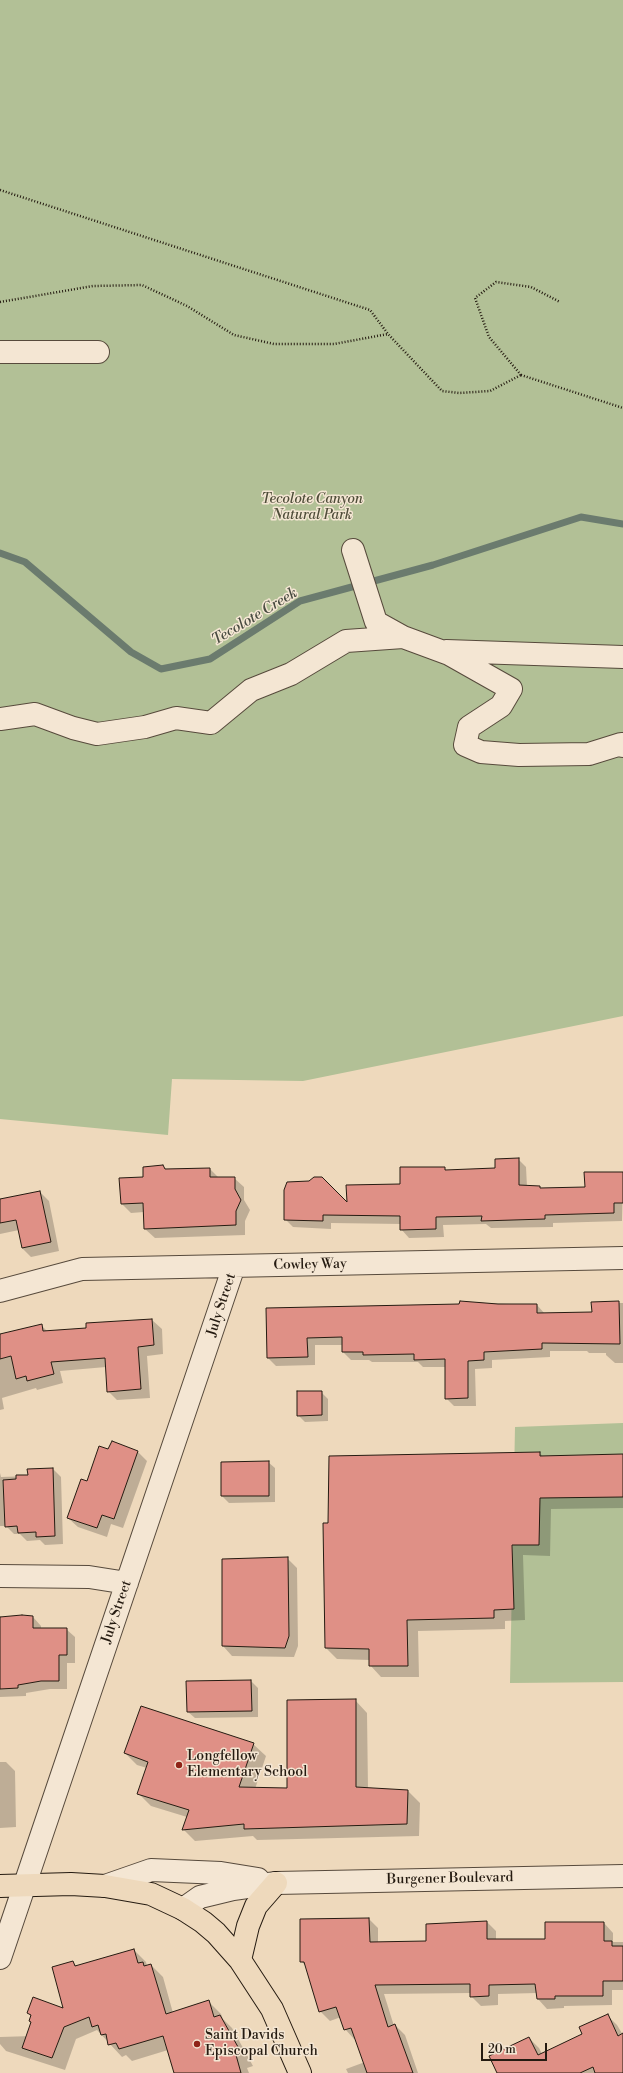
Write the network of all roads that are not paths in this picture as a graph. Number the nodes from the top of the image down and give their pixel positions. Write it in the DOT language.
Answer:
graph roads {
  1 [pos="0,352"];
  2 [pos="98,352"];
  3 [pos="356,560"];
  4 [pos="403,637"];
  5 [pos="441,651"];
  6 [pos="623,657"];
  7 [pos="0,720"];
  8 [pos="623,746"];
  9 [pos="623,1258"];
  10 [pos="234,1266"];
  11 [pos="0,1291"];
  12 [pos="0,1576"];
  13 [pos="127,1582"];
  14 [pos="623,1876"];
  15 [pos="276,1882"];
  16 [pos="0,1886"];
  17 [pos="24,1886"];
  18 [pos="105,1886"];
  19 [pos="183,1909"];
  20 [pos="0,1958"];
  21 [pos="240,1960"];
  22 [pos="300,2073"];
  1 -- 2 [label="street"];
  3 -- 4 [label="street"];
  4 -- 5 [label="street"];
  4 -- 7 [label="street"];
  5 -- 6 [label="street"];
  5 -- 8 [label="street"];
  9 -- 10 [label="street, Cowley Way"];
  10 -- 11 [label="street, Cowley Way"];
  10 -- 13 [label="street, July Street"];
  12 -- 13 [label="street"];
  13 -- 17 [label="street, July Street"];
  14 -- 15 [label="street, Burgener Boulevard"];
  15 -- 18 [label="street, Burgener Boulevard"];
  15 -- 19 [label="street, Burgener Boulevard"];
  15 -- 21 [label="main road"];
  16 -- 17 [label="main road, Burgener Boulevard"];
  17 -- 18 [label="main road, Burgener Boulevard"];
  17 -- 20 [label="street, July Street"];
  18 -- 19 [label="main road, Burgener Boulevard"];
  19 -- 21 [label="main road"];
  21 -- 22 [label="main road"];
}
